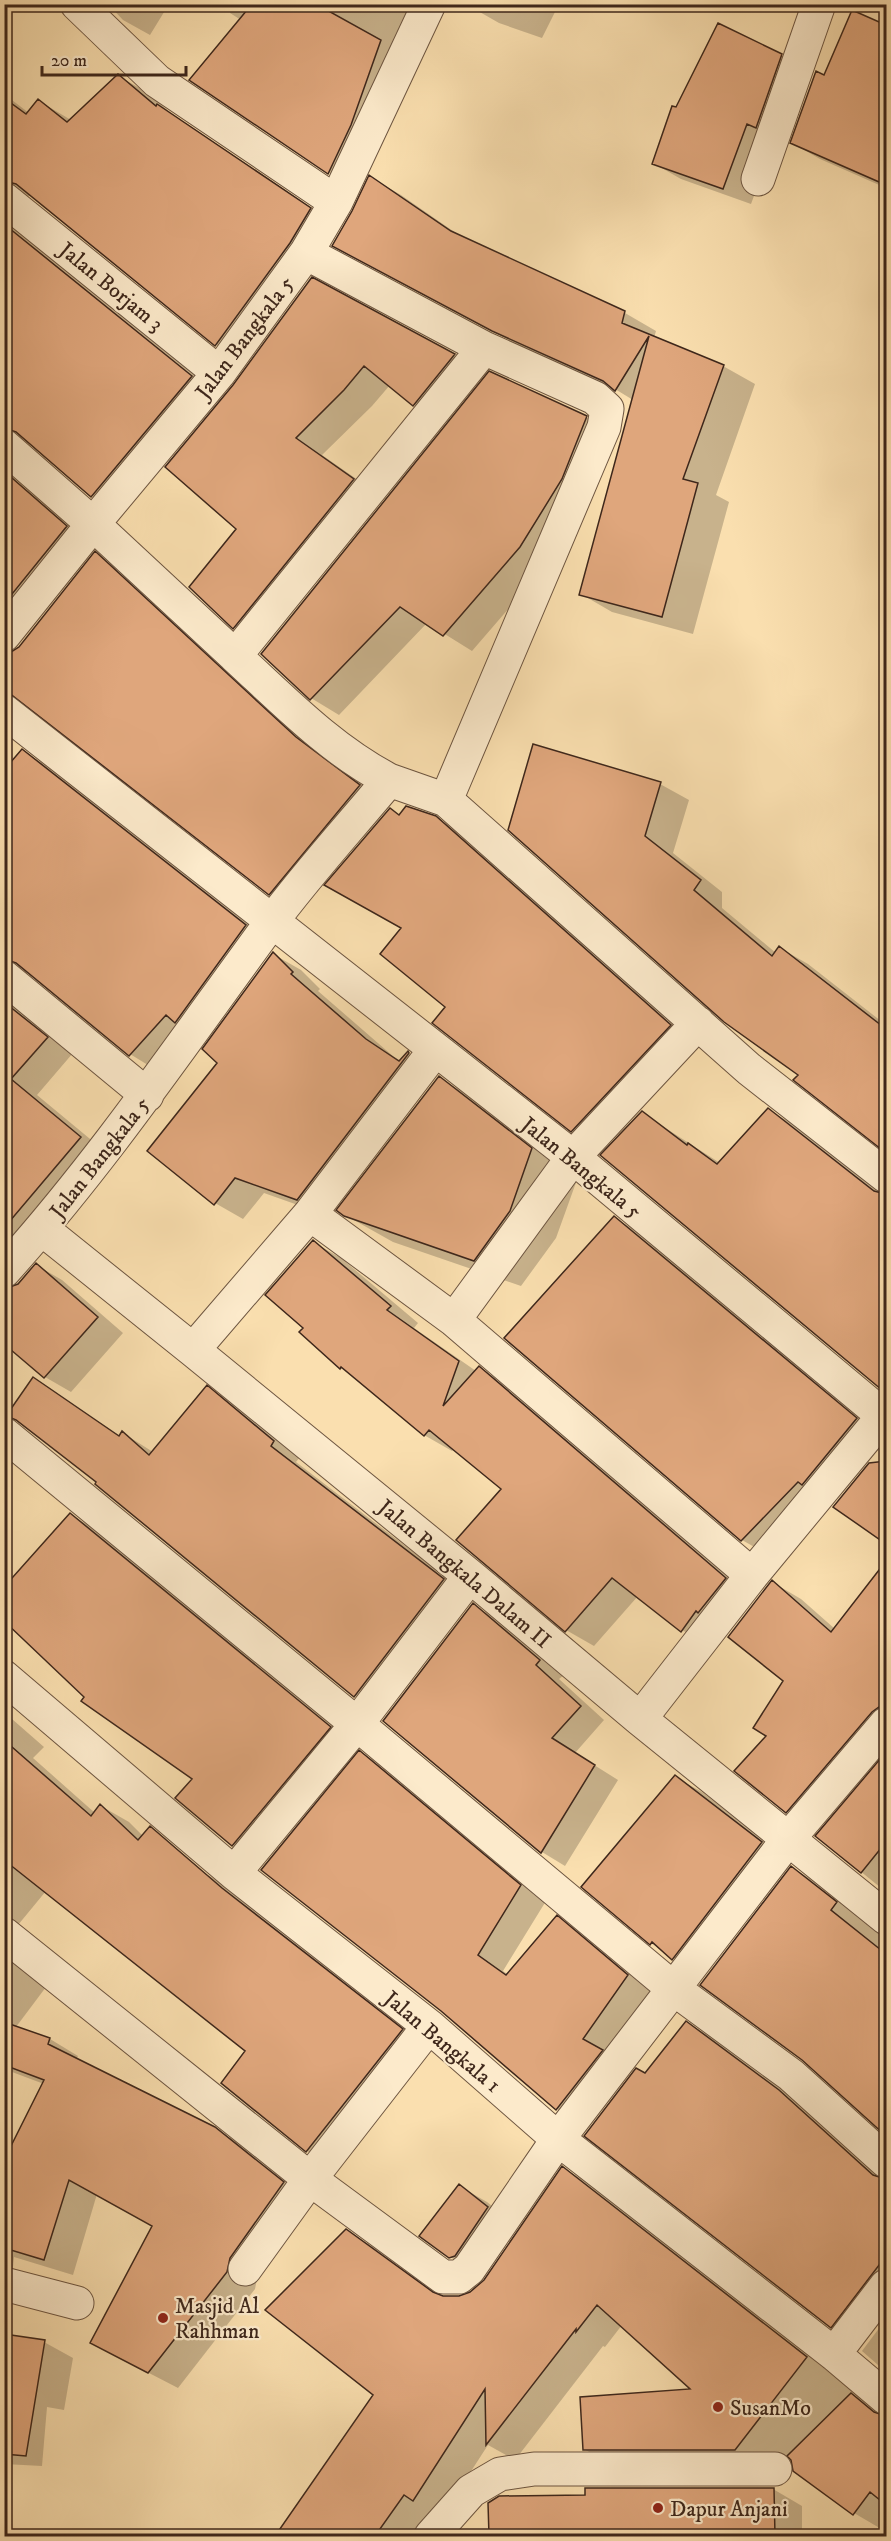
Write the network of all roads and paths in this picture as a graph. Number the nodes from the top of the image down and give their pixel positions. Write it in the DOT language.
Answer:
graph roads {
  1 [pos="77,4"];
  2 [pos="429,4"];
  3 [pos="819,4"];
  4 [pos="758,179"];
  5 [pos="4,199"];
  6 [pos="336,202"];
  7 [pos="306,253"];
  8 [pos="484,348"];
  9 [pos="219,373"];
  10 [pos="4,446"];
  11 [pos="93,524"];
  12 [pos="4,635"];
  13 [pos="235,656"];
  14 [pos="4,711"];
  15 [pos="389,780"];
  16 [pos="446,800"];
  17 [pos="272,922"];
  18 [pos="4,977"];
  19 [pos="698,1023"];
  20 [pos="435,1050"];
  21 [pos="147,1095"];
  22 [pos="573,1157"];
  23 [pos="886,1176"];
  24 [pos="310,1214"];
  25 [pos="42,1229"];
  26 [pos="4,1271"];
  27 [pos="454,1320"];
  28 [pos="194,1350"];
  29 [pos="886,1416"];
  30 [pos="4,1434"];
  31 [pos="752,1575"];
  32 [pos="470,1576"];
  33 [pos="4,1677"];
  34 [pos="640,1719"];
  35 [pos="357,1724"];
  36 [pos="886,1724"];
  37 [pos="789,1838"];
  38 [pos="234,1873"];
  39 [pos="886,1918"];
  40 [pos="4,1934"];
  41 [pos="674,1989"];
  42 [pos="429,2026"];
  43 [pos="558,2139"];
  44 [pos="886,2161"];
  45 [pos="310,2179"];
  46 [pos="245,2269"];
  47 [pos="4,2284"];
  48 [pos="886,2286"];
  49 [pos="77,2303"];
  50 [pos="834,2354"];
  51 [pos="886,2398"];
  52 [pos="775,2469"];
  53 [pos="431,2536"];
  1 -- 6 [label="street"];
  2 -- 6 [label="street, Jalan Bangkala 5"];
  3 -- 4 [label="street"];
  5 -- 9 [label="street, Jalan Borjam 3"];
  6 -- 7 [label="street, Jalan Bangkala 5"];
  7 -- 8 [label="street"];
  7 -- 9 [label="street, Jalan Bangkala 5"];
  8 -- 13 [label="street"];
  8 -- 16 [label="street"];
  9 -- 11 [label="street, Jalan Bangkala 5"];
  10 -- 11 [label="street"];
  11 -- 12 [label="street, Jalan Bangkala 5"];
  11 -- 13 [label="street"];
  13 -- 15 [label="street"];
  14 -- 17 [label="street, Jalan Bangkala 5"];
  15 -- 16 [label="street"];
  15 -- 17 [label="street"];
  16 -- 19 [label="street"];
  17 -- 20 [label="street, Jalan Bangkala 5"];
  17 -- 21 [label="street, Jalan Bangkala 5"];
  18 -- 21 [label="street"];
  19 -- 22 [label="street"];
  19 -- 23 [label="street"];
  20 -- 22 [label="street, Jalan Bangkala 5"];
  20 -- 24 [label="street"];
  21 -- 25 [label="street, Jalan Bangkala 5"];
  22 -- 27 [label="street"];
  22 -- 29 [label="street, Jalan Bangkala 5"];
  24 -- 27 [label="street"];
  24 -- 28 [label="street"];
  25 -- 26 [label="street, Jalan Bangkala 5"];
  25 -- 28 [label="street, Jalan Bangkala Dalam II"];
  27 -- 31 [label="street"];
  28 -- 32 [label="street, Jalan Bangkala Dalam II"];
  29 -- 31 [label="street"];
  30 -- 35 [label="street"];
  31 -- 34 [label="street"];
  32 -- 34 [label="street, Jalan Bangkala Dalam II"];
  32 -- 35 [label="street"];
  33 -- 38 [label="street, Jalan Bangkala 1"];
  34 -- 37 [label="street, Jalan Bangkala Dalam II"];
  35 -- 38 [label="street"];
  35 -- 41 [label="street"];
  36 -- 37 [label="street"];
  37 -- 39 [label="street, Jalan Bangkala Dalam II"];
  37 -- 41 [label="street"];
  38 -- 42 [label="street, Jalan Bangkala 1"];
  40 -- 45 [label="street"];
  41 -- 43 [label="street"];
  41 -- 44 [label="street"];
  42 -- 43 [label="street, Jalan Bangkala 1"];
  42 -- 45 [label="street"];
  43 -- 45 [label="street"];
  43 -- 50 [label="street, Jalan Bangkala 1"];
  45 -- 46 [label="street"];
  47 -- 49 [label="street"];
  48 -- 50 [label="street"];
  50 -- 51 [label="street, Jalan Bangkala 1"];
  52 -- 53 [label="street"];
}
